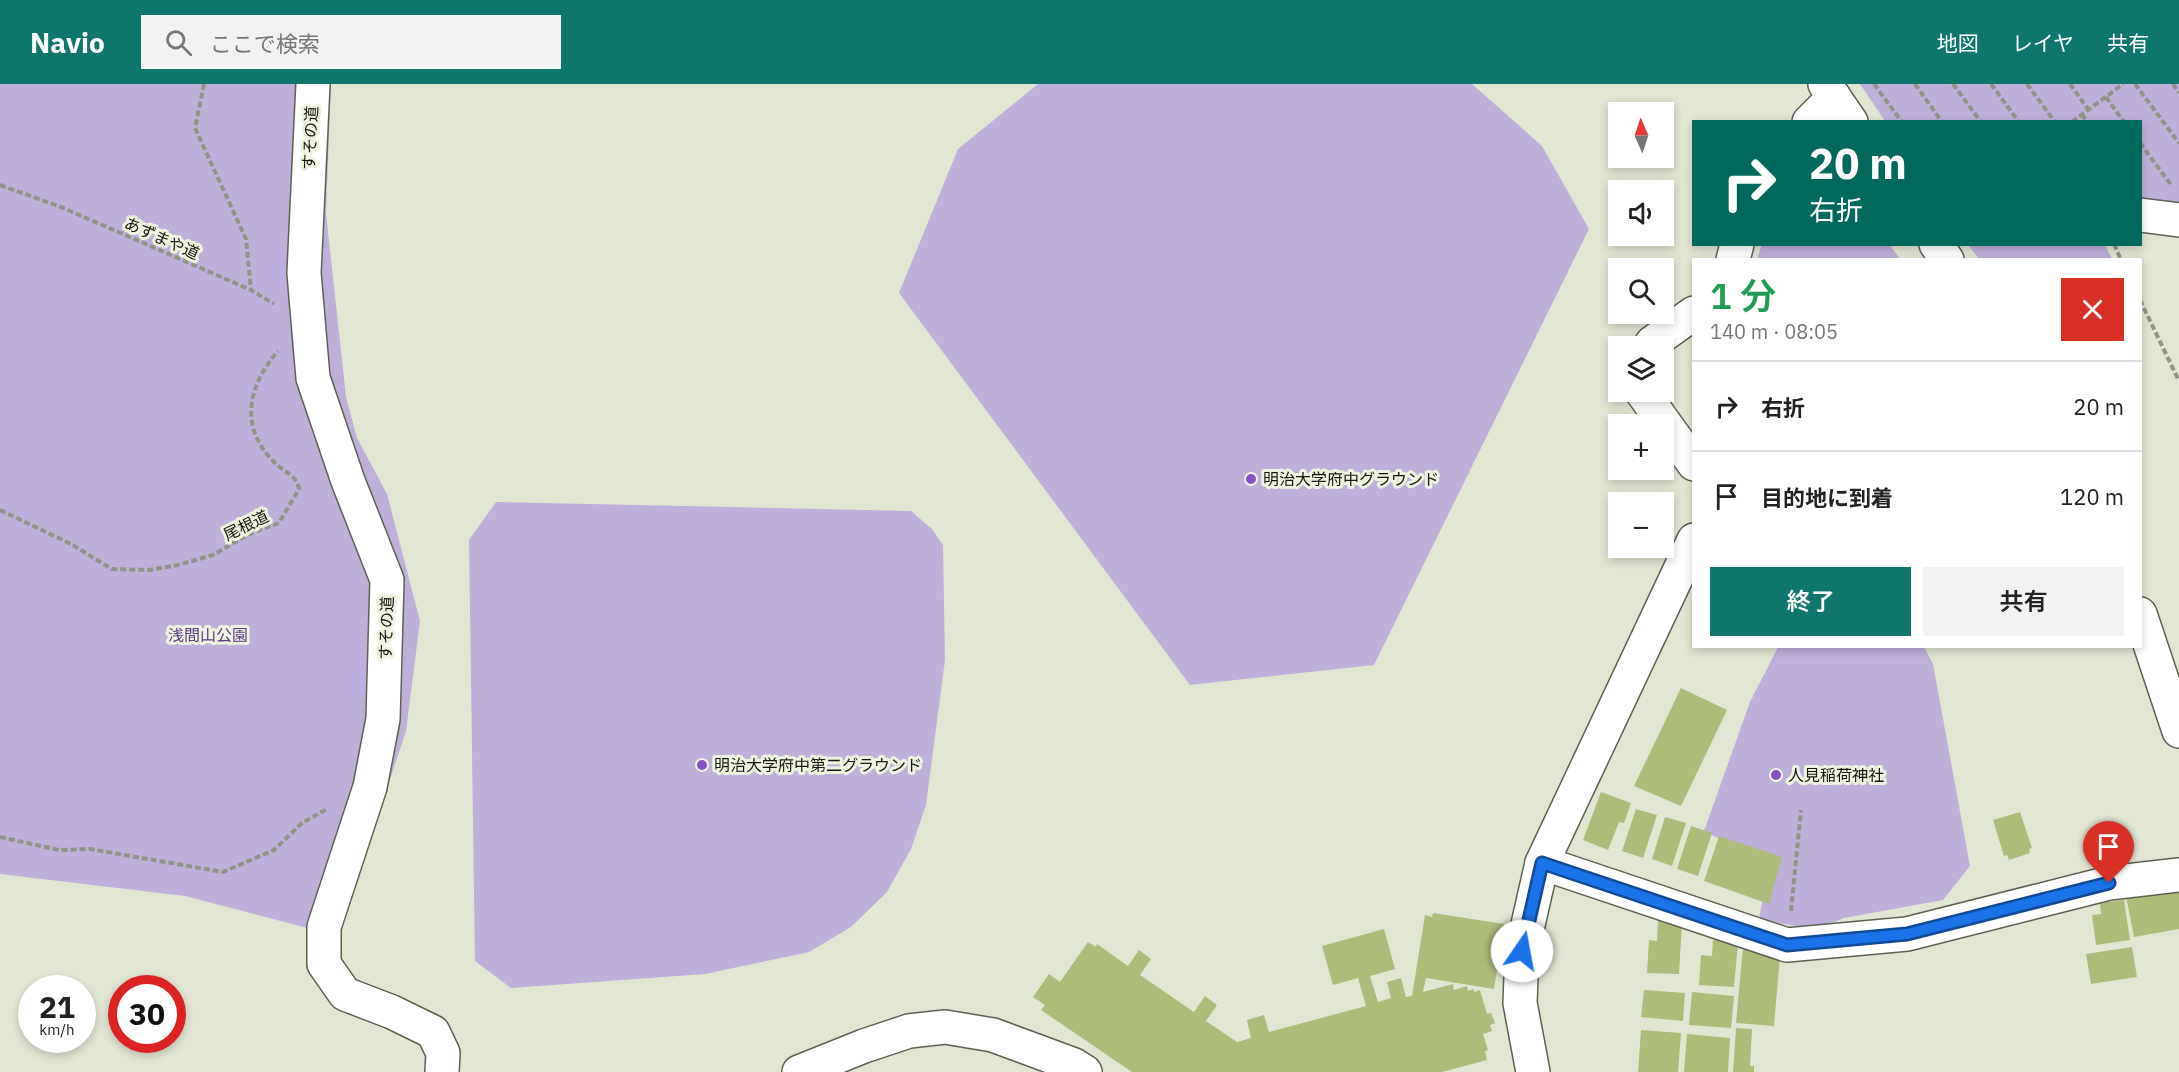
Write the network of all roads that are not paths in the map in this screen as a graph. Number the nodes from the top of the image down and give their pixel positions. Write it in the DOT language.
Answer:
graph roads {
  1 [pos="313,84"];
  2 [pos="1836,101"];
  3 [pos="1812,120"];
  4 [pos="2178,207"];
  5 [pos="2142,215"];
  6 [pos="1692,314"];
  7 [pos="1662,336"];
  8 [pos="1649,402"];
  9 [pos="1692,461"];
  10 [pos="1692,544"];
  11 [pos="2142,620"];
  12 [pos="2179,731"];
  13 [pos="1542,863"];
  14 [pos="2179,875"];
  15 [pos="864,1059"];
  16 [pos="442,1072"];
  17 [pos="799,1072"];
  18 [pos="1085,1072"];
  19 [pos="1533,1072"];
  1 -- 16 [label="street, すその道"];
  2 -- 3 [label="street"];
  4 -- 5 [label="street"];
  6 -- 7 [label="street"];
  8 -- 9 [label="street"];
  10 -- 13 [label="street"];
  11 -- 12 [label="street"];
  13 -- 14 [label="street"];
  13 -- 19 [label="street"];
  15 -- 17 [label="street"];
  15 -- 18 [label="street"];
}
